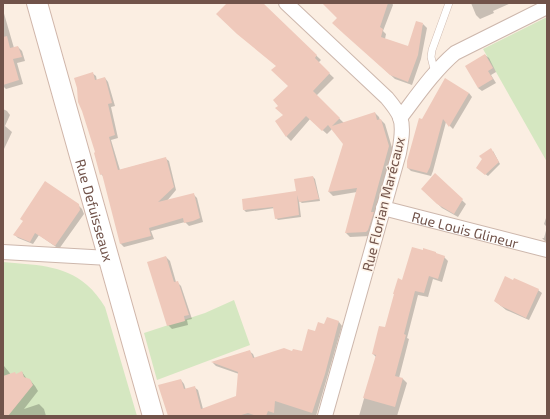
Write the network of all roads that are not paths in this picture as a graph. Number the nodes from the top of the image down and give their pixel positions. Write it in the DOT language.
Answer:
graph roads {
  1 [pos="37,3"];
  2 [pos="286,3"];
  3 [pos="449,3"];
  4 [pos="547,7"];
  5 [pos="435,73"];
  6 [pos="400,118"];
  7 [pos="384,208"];
  8 [pos="547,250"];
  9 [pos="3,252"];
  10 [pos="109,258"];
  11 [pos="153,416"];
  12 [pos="325,416"];
  1 -- 10 [label="street, Rue Defuisseaux"];
  2 -- 6 [label="street"];
  3 -- 5 [label="lane"];
  4 -- 5 [label="street, Rue Florian Marécaux"];
  5 -- 6 [label="street, Rue Florian Marécaux"];
  6 -- 7 [label="street, Rue Florian Marécaux"];
  7 -- 8 [label="street, Rue Louis Glineur"];
  7 -- 12 [label="street, Rue Florian Marécaux"];
  9 -- 10 [label="street"];
  10 -- 11 [label="street, Rue Defuisseaux"];
}
